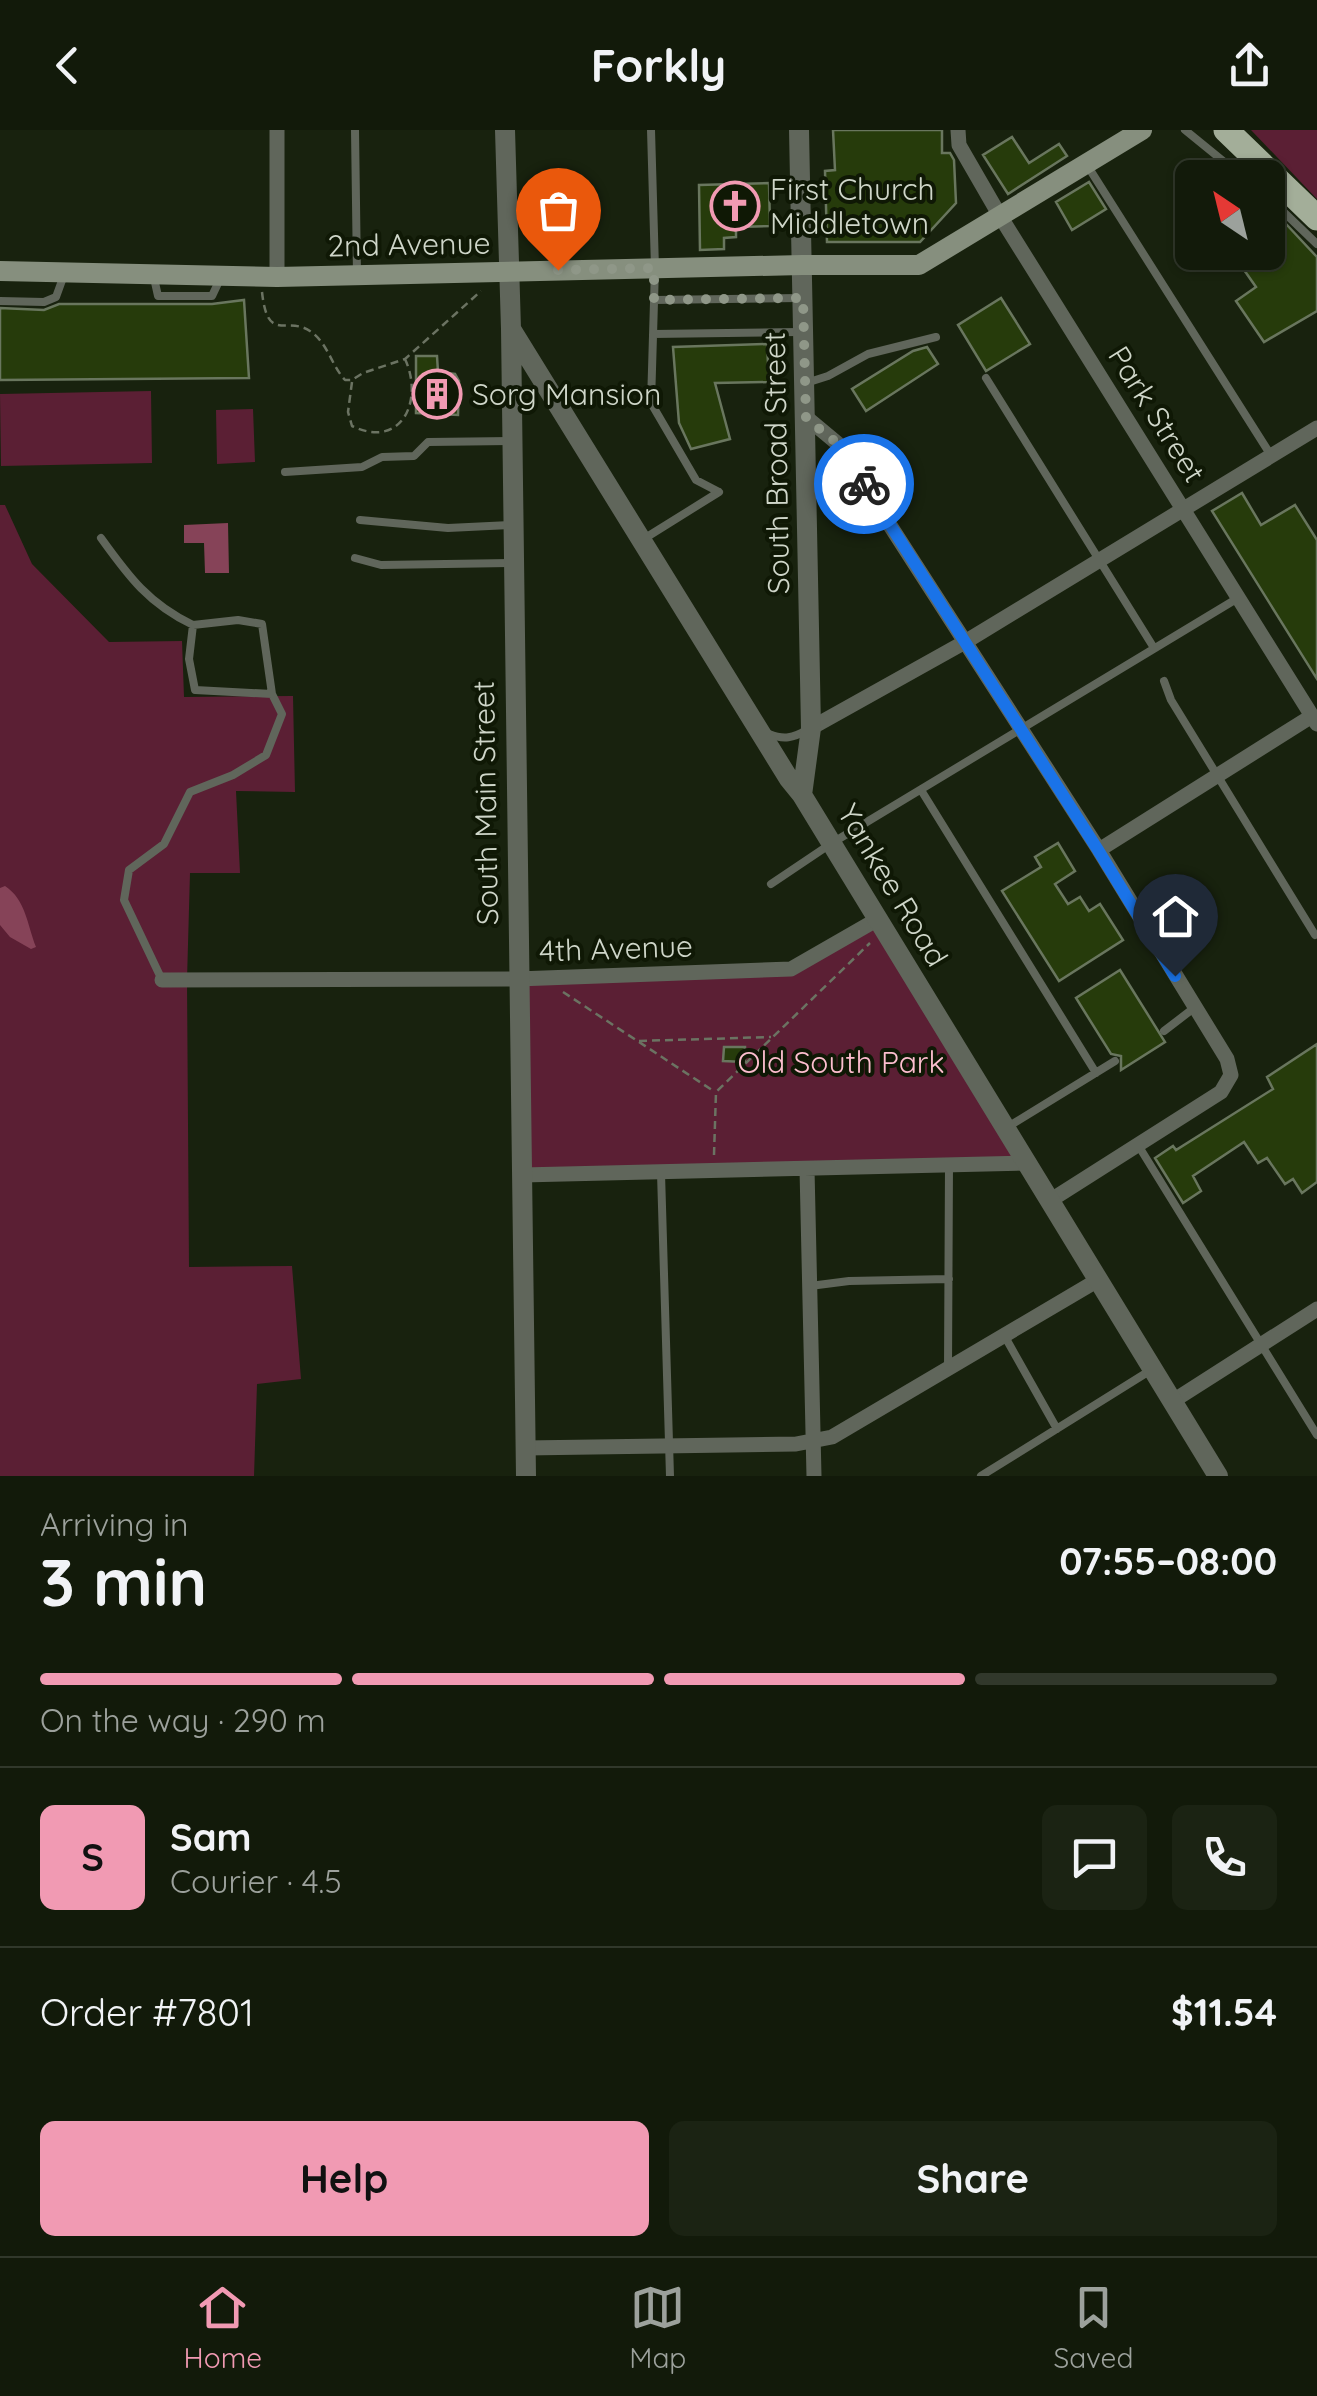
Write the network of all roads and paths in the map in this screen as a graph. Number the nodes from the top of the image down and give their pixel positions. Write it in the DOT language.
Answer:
graph roads {
  1 [pos="276,130"];
  2 [pos="355,130"];
  3 [pos="505,130"];
  4 [pos="651,130"];
  5 [pos="800,130"];
  6 [pos="958,130"];
  7 [pos="1142,130"];
  8 [pos="1185,130"];
  9 [pos="1226,130"];
  10 [pos="1222,160"];
  11 [pos="1086,164"];
  12 [pos="1306,202"];
  13 [pos="1285,213"];
  14 [pos="1000,216"];
  15 [pos="1317,218"];
  16 [pos="1317,244"];
  17 [pos="802,265"];
  18 [pos="654,268"];
  19 [pos="0,271"];
  20 [pos="508,271"];
  21 [pos="65,272"];
  22 [pos="357,275"];
  23 [pos="269,282"];
  24 [pos="485,286"];
  25 [pos="803,298"];
  26 [pos="654,300"];
  27 [pos="0,301"];
  28 [pos="510,329"];
  29 [pos="804,332"];
  30 [pos="653,334"];
  31 [pos="936,337"];
  32 [pos="405,359"];
  33 [pos="986,378"];
  34 [pos="352,380"];
  35 [pos="806,383"];
  36 [pos="806,418"];
  37 [pos="1317,428"];
  38 [pos="512,441"];
  39 [pos="1272,457"];
  40 [pos="286,472"];
  41 [pos="1184,507"];
  42 [pos="360,520"];
  43 [pos="512,525"];
  44 [pos="101,538"];
  45 [pos="642,540"];
  46 [pos="355,558"];
  47 [pos="1099,559"];
  48 [pos="513,562"];
  49 [pos="1238,598"];
  50 [pos="193,625"];
  51 [pos="964,642"];
  52 [pos="1154,648"];
  53 [pos="1164,681"];
  54 [pos="272,694"];
  55 [pos="1314,720"];
  56 [pos="811,728"];
  57 [pos="1020,728"];
  58 [pos="760,730"];
  59 [pos="1218,775"];
  60 [pos="921,790"];
  61 [pos="802,795"];
  62 [pos="832,843"];
  63 [pos="1098,850"];
  64 [pos="772,884"];
  65 [pos="878,918"];
  66 [pos="1316,935"];
  67 [pos="517,979"];
  68 [pos="162,980"];
  69 [pos="562,991"];
  70 [pos="1194,1008"];
  71 [pos="1164,1031"];
  72 [pos="773,1037"];
  73 [pos="638,1041"];
  74 [pos="1116,1061"];
  75 [pos="1096,1072"];
  76 [pos="716,1092"];
  77 [pos="1006,1128"];
  78 [pos="1138,1145"];
  79 [pos="1028,1163"];
  80 [pos="950,1165"];
  81 [pos="807,1170"];
  82 [pos="714,1172"];
  83 [pos="661,1173"];
  84 [pos="522,1176"];
  85 [pos="1051,1200"];
  86 [pos="949,1279"];
  87 [pos="1098,1280"];
  88 [pos="810,1286"];
  89 [pos="1314,1314"];
  90 [pos="1004,1336"];
  91 [pos="1262,1342"];
  92 [pos="948,1368"];
  93 [pos="1153,1370"];
  94 [pos="1173,1401"];
  95 [pos="1057,1429"];
  96 [pos="1317,1435"];
  97 [pos="814,1443"];
  98 [pos="670,1446"];
  99 [pos="525,1448"];
  100 [pos="526,1476"];
  101 [pos="670,1476"];
  102 [pos="814,1476"];
  103 [pos="981,1476"];
  104 [pos="1218,1476"];
  1 -- 23 [label="street"];
  2 -- 22 [label="lane"];
  3 -- 20 [label="street, South Main Street"];
  4 -- 18 [label="lane"];
  5 -- 17 [label="street, South Broad Street"];
  6 -- 14 [label="street, Park Street"];
  7 -- 11 [label="main road, 2nd Avenue"];
  8 -- 10 [label="lane"];
  9 -- 12 [label="main road"];
  11 -- 14 [label="main road, 2nd Avenue"];
  11 -- 39 [label="lane"];
  12 -- 15 [label="main road"];
  13 -- 16 [label="lane"];
  14 -- 17 [label="main road, 2nd Avenue"];
  14 -- 41 [label="street, Park Street"];
  17 -- 18 [label="main road, 2nd Avenue"];
  17 -- 25 [label="street, South Broad Street"];
  18 -- 20 [label="main road, 2nd Avenue"];
  18 -- 26 [label="lane"];
  19 -- 21 [label="main road, 2nd Avenue"];
  20 -- 22 [label="main road, 2nd Avenue"];
  20 -- 28 [label="street, South Main Street"];
  21 -- 23 [label="main road, 2nd Avenue"];
  21 -- 27 [label="lane"];
  22 -- 23 [label="main road, 2nd Avenue"];
  23 -- 34 [label="path"];
  24 -- 32 [label="path"];
  25 -- 26 [label="lane"];
  25 -- 29 [label="street, South Broad Street"];
  26 -- 30 [label="lane"];
  28 -- 38 [label="street, South Main Street"];
  28 -- 45 [label="street, Yankee Road"];
  29 -- 30 [label="lane"];
  29 -- 35 [label="street, South Broad Street"];
  30 -- 45 [label="lane"];
  31 -- 35 [label="lane"];
  32 -- 34 [label="path"];
  32 -- 34 [label="path"];
  33 -- 47 [label="lane"];
  35 -- 36 [label="street, South Broad Street"];
  36 -- 51 [label="street"];
  36 -- 56 [label="street, South Broad Street"];
  37 -- 39 [label="street"];
  38 -- 40 [label="lane"];
  38 -- 43 [label="street, South Main Street"];
  39 -- 41 [label="street"];
  41 -- 47 [label="street"];
  41 -- 49 [label="street, Park Street"];
  42 -- 43 [label="lane"];
  43 -- 48 [label="street, South Main Street"];
  44 -- 50 [label="lane"];
  45 -- 58 [label="street, Yankee Road"];
  46 -- 48 [label="lane"];
  47 -- 51 [label="street"];
  47 -- 52 [label="lane"];
  48 -- 67 [label="street, South Main Street"];
  49 -- 52 [label="lane"];
  49 -- 55 [label="street, Park Street"];
  50 -- 54 [label="lane"];
  50 -- 54 [label="lane"];
  51 -- 56 [label="street"];
  51 -- 57 [label="street"];
  52 -- 57 [label="lane"];
  53 -- 59 [label="lane"];
  54 -- 68 [label="lane"];
  55 -- 59 [label="street"];
  56 -- 58 [label="lane"];
  56 -- 61 [label="street, South Broad Street"];
  57 -- 60 [label="lane"];
  57 -- 63 [label="street"];
  58 -- 61 [label="street, Yankee Road"];
  59 -- 63 [label="street"];
  59 -- 66 [label="lane"];
  60 -- 62 [label="lane"];
  60 -- 75 [label="lane"];
  61 -- 62 [label="street, Yankee Road"];
  62 -- 64 [label="lane"];
  62 -- 65 [label="street, Yankee Road"];
  63 -- 70 [label="street"];
  65 -- 67 [label="street, 4th Avenue"];
  65 -- 72 [label="path"];
  65 -- 77 [label="street, Yankee Road"];
  67 -- 68 [label="street, 4th Avenue"];
  67 -- 84 [label="street, South Main Street"];
  69 -- 73 [label="path"];
  70 -- 71 [label="lane"];
  70 -- 78 [label="street"];
  72 -- 73 [label="path"];
  72 -- 76 [label="path"];
  73 -- 76 [label="path"];
  74 -- 75 [label="lane"];
  75 -- 77 [label="lane"];
  76 -- 82 [label="path"];
  77 -- 79 [label="street, Yankee Road"];
  78 -- 85 [label="street"];
  78 -- 91 [label="lane"];
  79 -- 80 [label="street"];
  79 -- 85 [label="street, Yankee Road"];
  80 -- 81 [label="street"];
  80 -- 86 [label="lane"];
  81 -- 82 [label="street"];
  81 -- 88 [label="street"];
  82 -- 83 [label="street"];
  83 -- 84 [label="street"];
  83 -- 98 [label="lane"];
  84 -- 99 [label="street, South Main Street"];
  85 -- 87 [label="street, Yankee Road"];
  86 -- 88 [label="lane"];
  86 -- 92 [label="lane"];
  87 -- 90 [label="street"];
  87 -- 93 [label="street, Yankee Road"];
  88 -- 97 [label="street"];
  89 -- 91 [label="street"];
  90 -- 92 [label="street"];
  90 -- 95 [label="lane"];
  91 -- 94 [label="street"];
  91 -- 96 [label="lane"];
  92 -- 97 [label="street"];
  93 -- 94 [label="street, Yankee Road"];
  93 -- 95 [label="lane"];
  94 -- 104 [label="street, Yankee Road"];
  95 -- 103 [label="lane"];
  97 -- 98 [label="street"];
  97 -- 102 [label="street"];
  98 -- 99 [label="street"];
  98 -- 101 [label="lane"];
  99 -- 100 [label="street, South Main Street"];
}
